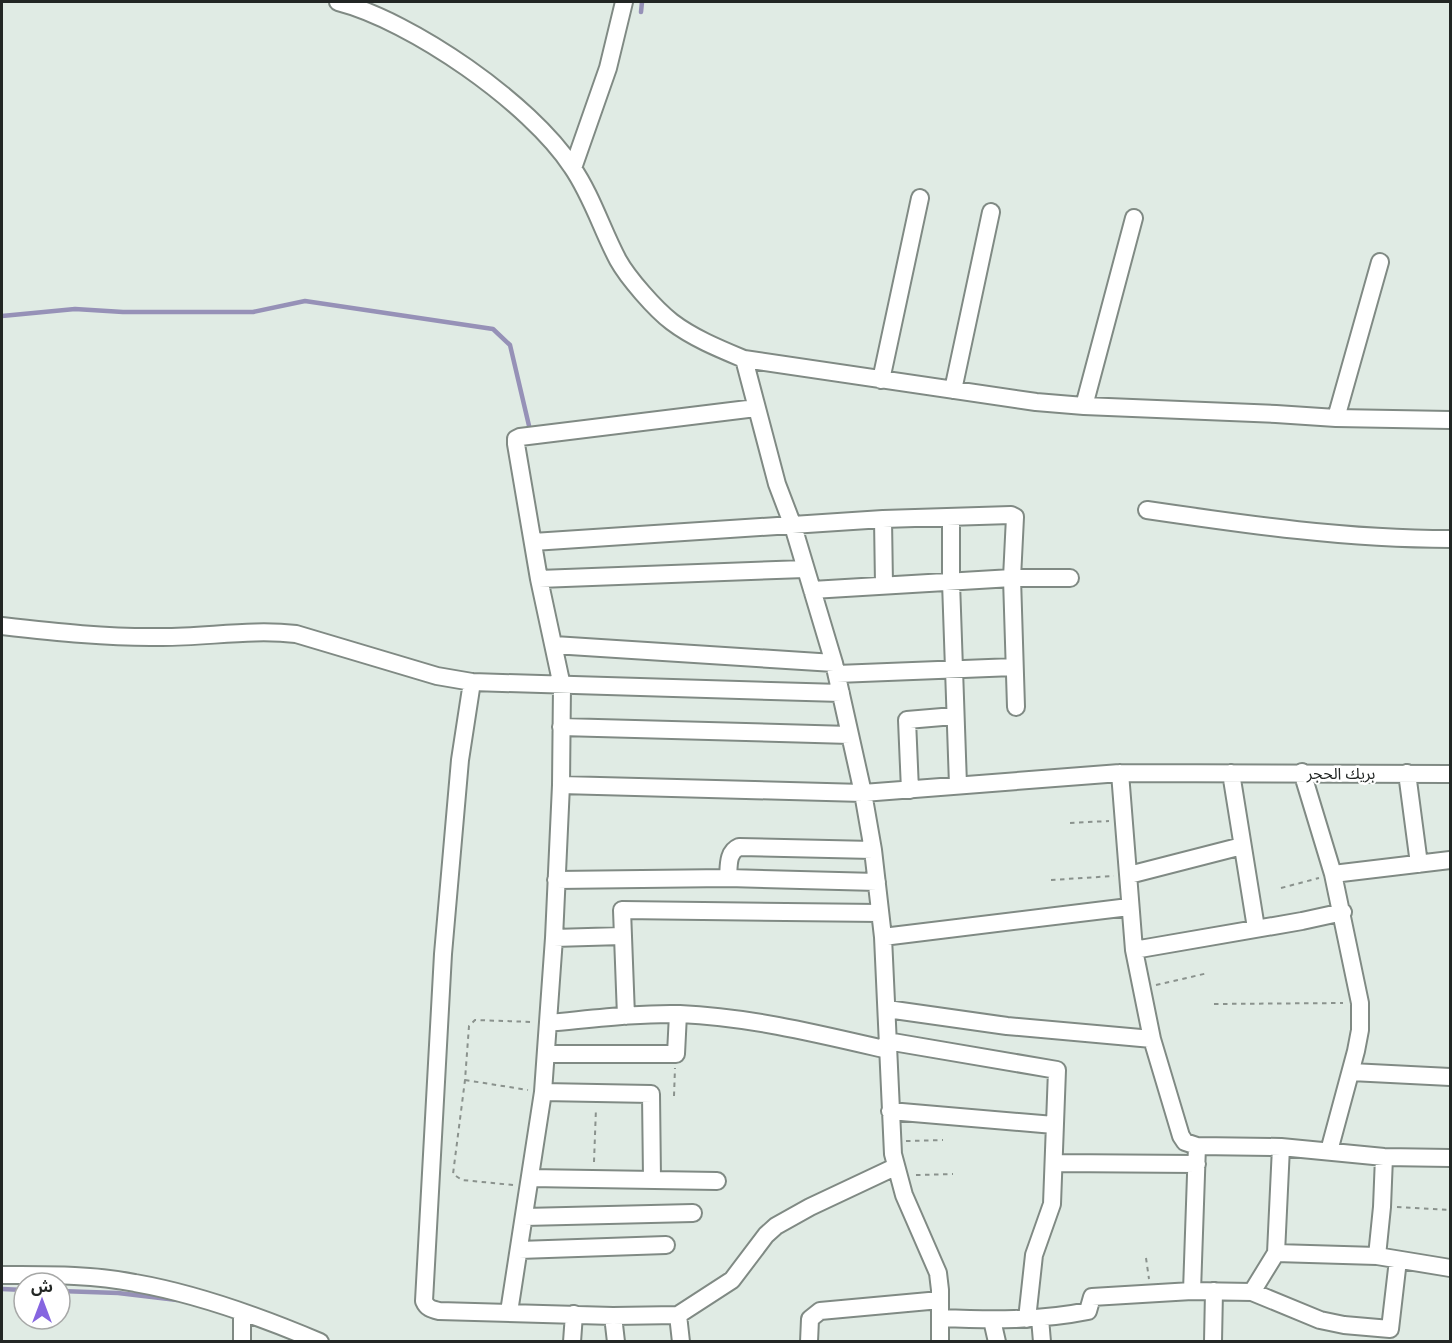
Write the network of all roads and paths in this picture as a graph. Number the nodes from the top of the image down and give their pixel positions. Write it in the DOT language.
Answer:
graph roads {
  1 [pos="338,2"];
  2 [pos="624,2"];
  3 [pos="573,168"];
  4 [pos="920,198"];
  5 [pos="991,212"];
  6 [pos="1134,218"];
  7 [pos="1380,262"];
  8 [pos="744,359"];
  9 [pos="881,380"];
  10 [pos="953,390"];
  11 [pos="1084,406"];
  12 [pos="756,408"];
  13 [pos="1336,418"];
  14 [pos="1450,420"];
  15 [pos="1147,510"];
  16 [pos="951,518"];
  17 [pos="883,519"];
  18 [pos="792,526"];
  19 [pos="1450,539"];
  20 [pos="533,542"];
  21 [pos="805,569"];
  22 [pos="1012,578"];
  23 [pos="1070,578"];
  24 [pos="540,579"];
  25 [pos="951,582"];
  26 [pos="884,585"];
  27 [pos="812,590"];
  28 [pos="2,626"];
  29 [pos="555,645"];
  30 [pos="1014,667"];
  31 [pos="836,668"];
  32 [pos="953,670"];
  33 [pos="472,682"];
  34 [pos="562,686"];
  35 [pos="842,693"];
  36 [pos="1016,707"];
  37 [pos="954,716"];
  38 [pos="561,727"];
  39 [pos="850,735"];
  40 [pos="1302,772"];
  41 [pos="1120,773"];
  42 [pos="1231,773"];
  43 [pos="1407,773"];
  44 [pos="1450,774"];
  45 [pos="561,785"];
  46 [pos="958,785"];
  47 [pos="910,790"];
  48 [pos="863,793"];
  49 [pos="1124,820"];
  50 [pos="1070,823"];
  51 [pos="1242,846"];
  52 [pos="873,850"];
  53 [pos="1450,860"];
  54 [pos="1419,864"];
  55 [pos="1333,874"];
  56 [pos="1128,875"];
  57 [pos="728,878"];
  58 [pos="556,880"];
  59 [pos="1051,880"];
  60 [pos="877,882"];
  61 [pos="1281,888"];
  62 [pos="1129,908"];
  63 [pos="1342,912"];
  64 [pos="880,913"];
  65 [pos="1256,928"];
  66 [pos="622,936"];
  67 [pos="883,937"];
  68 [pos="554,938"];
  69 [pos="1134,950"];
  70 [pos="1208,973"];
  71 [pos="1141,988"];
  72 [pos="1360,1003"];
  73 [pos="1214,1004"];
  74 [pos="887,1010"];
  75 [pos="678,1014"];
  76 [pos="626,1016"];
  77 [pos="548,1023"];
  78 [pos="1152,1039"];
  79 [pos="887,1046"];
  80 [pos="546,1054"];
  81 [pos="676,1054"];
  82 [pos="1351,1072"];
  83 [pos="1450,1077"];
  84 [pos="465,1080"];
  85 [pos="543,1092"];
  86 [pos="597,1093"];
  87 [pos="674,1096"];
  88 [pos="890,1111"];
  89 [pos="1054,1125"];
  90 [pos="943,1140"];
  91 [pos="892,1141"];
  92 [pos="1197,1146"];
  93 [pos="1281,1147"];
  94 [pos="1329,1151"];
  95 [pos="1384,1157"];
  96 [pos="1450,1158"];
  97 [pos="1054,1163"];
  98 [pos="1197,1164"];
  99 [pos="897,1171"];
  100 [pos="953,1174"];
  101 [pos="593,1179"];
  102 [pos="652,1179"];
  103 [pos="717,1181"];
  104 [pos="530,1182"];
  105 [pos="1382,1207"];
  106 [pos="1450,1210"];
  107 [pos="693,1213"];
  108 [pos="525,1217"];
  109 [pos="666,1245"];
  110 [pos="519,1250"];
  111 [pos="1276,1252"];
  112 [pos="1377,1256"];
  113 [pos="1146,1258"];
  114 [pos="1398,1260"];
  115 [pos="1450,1268"];
  116 [pos="2,1275"];
  117 [pos="1192,1291"];
  118 [pos="1214,1291"];
  119 [pos="1252,1292"];
  120 [pos="1150,1294"];
  121 [pos="940,1300"];
  122 [pos="242,1312"];
  123 [pos="509,1312"];
  124 [pos="574,1314"];
  125 [pos="678,1315"];
  126 [pos="613,1316"];
  127 [pos="940,1318"];
  128 [pos="1034,1318"];
  129 [pos="992,1320"];
  130 [pos="1390,1335"];
  131 [pos="242,1341"];
  132 [pos="320,1341"];
  133 [pos="572,1341"];
  134 [pos="616,1341"];
  135 [pos="681,1341"];
  136 [pos="809,1341"];
  137 [pos="940,1341"];
  138 [pos="997,1341"];
  139 [pos="1042,1341"];
  140 [pos="1213,1341"];
  1 -- 3 [label="street"];
  2 -- 3 [label="street"];
  3 -- 8 [label="street"];
  4 -- 9 [label="street"];
  5 -- 10 [label="street"];
  6 -- 11 [label="street"];
  7 -- 13 [label="street"];
  8 -- 9 [label="street"];
  8 -- 12 [label="street"];
  9 -- 10 [label="street"];
  10 -- 11 [label="street"];
  11 -- 13 [label="street"];
  12 -- 18 [label="street"];
  12 -- 20 [label="street"];
  13 -- 14 [label="street"];
  15 -- 19 [label="street"];
  16 -- 17 [label="street"];
  16 -- 22 [label="street"];
  16 -- 25 [label="street"];
  17 -- 18 [label="street"];
  17 -- 26 [label="street"];
  18 -- 20 [label="street"];
  18 -- 21 [label="street"];
  20 -- 24 [label="street"];
  21 -- 24 [label="street"];
  21 -- 27 [label="street"];
  22 -- 23 [label="street"];
  22 -- 25 [label="street"];
  22 -- 30 [label="street"];
  24 -- 29 [label="street"];
  25 -- 26 [label="street"];
  25 -- 32 [label="street"];
  26 -- 27 [label="street"];
  27 -- 31 [label="street"];
  28 -- 33 [label="street"];
  29 -- 31 [label="street"];
  29 -- 34 [label="street"];
  30 -- 32 [label="street"];
  30 -- 36 [label="street"];
  31 -- 32 [label="street"];
  31 -- 35 [label="street"];
  32 -- 37 [label="street"];
  33 -- 34 [label="street"];
  33 -- 123 [label="street"];
  34 -- 35 [label="street"];
  34 -- 38 [label="street"];
  35 -- 39 [label="street"];
  37 -- 46 [label="street"];
  37 -- 47 [label="street"];
  38 -- 39 [label="street"];
  38 -- 45 [label="street"];
  39 -- 48 [label="street"];
  40 -- 42 [label="street, بريك الحجر"];
  40 -- 43 [label="street, بريك الحجر"];
  40 -- 55 [label="street"];
  41 -- 42 [label="street, بريك الحجر"];
  41 -- 46 [label="street, بريك الحجر"];
  41 -- 49 [label="street"];
  42 -- 51 [label="street"];
  43 -- 44 [label="street, بريك الحجر"];
  43 -- 54 [label="street"];
  45 -- 48 [label="street, بريك الحجر"];
  45 -- 58 [label="street"];
  46 -- 47 [label="street, بريك الحجر"];
  47 -- 48 [label="street, بريك الحجر"];
  48 -- 52 [label="street"];
  49 -- 50 [label="path"];
  49 -- 56 [label="street"];
  51 -- 56 [label="street"];
  51 -- 65 [label="street"];
  52 -- 57 [label="street"];
  52 -- 60 [label="street"];
  53 -- 54 [label="street"];
  54 -- 55 [label="street"];
  55 -- 61 [label="path"];
  55 -- 63 [label="street"];
  56 -- 59 [label="path"];
  56 -- 62 [label="street"];
  57 -- 58 [label="street"];
  57 -- 60 [label="street"];
  58 -- 68 [label="street"];
  60 -- 64 [label="street"];
  62 -- 67 [label="street"];
  62 -- 69 [label="street"];
  63 -- 65 [label="street"];
  63 -- 72 [label="street"];
  64 -- 66 [label="street"];
  64 -- 67 [label="street"];
  65 -- 69 [label="street"];
  66 -- 68 [label="street"];
  66 -- 76 [label="street"];
  67 -- 74 [label="street"];
  68 -- 77 [label="street"];
  69 -- 71 [label="street"];
  70 -- 71 [label="path"];
  71 -- 78 [label="street"];
  72 -- 73 [label="path"];
  72 -- 82 [label="street"];
  74 -- 78 [label="street"];
  74 -- 79 [label="street"];
  75 -- 76 [label="street"];
  75 -- 79 [label="street"];
  75 -- 81 [label="street"];
  76 -- 77 [label="street"];
  77 -- 80 [label="street"];
  77 -- 84 [label="path"];
  78 -- 92 [label="street"];
  79 -- 88 [label="street"];
  79 -- 89 [label="street"];
  80 -- 81 [label="street"];
  80 -- 85 [label="street"];
  81 -- 87 [label="path"];
  82 -- 83 [label="street"];
  82 -- 94 [label="street"];
  84 -- 85 [label="path"];
  84 -- 104 [label="path"];
  85 -- 86 [label="street"];
  85 -- 104 [label="street"];
  86 -- 101 [label="path"];
  86 -- 102 [label="street"];
  88 -- 89 [label="street"];
  88 -- 91 [label="street"];
  89 -- 97 [label="street"];
  90 -- 91 [label="path"];
  91 -- 99 [label="street"];
  92 -- 93 [label="street"];
  92 -- 98 [label="street"];
  93 -- 94 [label="street"];
  93 -- 111 [label="street"];
  94 -- 95 [label="street"];
  95 -- 96 [label="street"];
  95 -- 105 [label="street"];
  97 -- 98 [label="street"];
  97 -- 128 [label="street"];
  98 -- 117 [label="street"];
  99 -- 100 [label="path"];
  99 -- 121 [label="street"];
  99 -- 125 [label="street"];
  101 -- 102 [label="street"];
  101 -- 104 [label="street"];
  102 -- 103 [label="street"];
  104 -- 108 [label="street"];
  105 -- 106 [label="path"];
  105 -- 112 [label="street"];
  107 -- 108 [label="street"];
  108 -- 110 [label="street"];
  109 -- 110 [label="street"];
  110 -- 123 [label="street"];
  111 -- 112 [label="street"];
  111 -- 119 [label="street"];
  112 -- 114 [label="street"];
  113 -- 120 [label="path"];
  114 -- 115 [label="street"];
  114 -- 130 [label="street"];
  116 -- 122 [label="street"];
  117 -- 118 [label="street"];
  117 -- 120 [label="street"];
  118 -- 119 [label="street"];
  118 -- 140 [label="street"];
  119 -- 130 [label="street"];
  120 -- 128 [label="street"];
  121 -- 127 [label="street"];
  121 -- 136 [label="street"];
  122 -- 131 [label="street"];
  122 -- 132 [label="street"];
  123 -- 124 [label="street"];
  124 -- 126 [label="street"];
  124 -- 133 [label="street"];
  125 -- 126 [label="street"];
  125 -- 135 [label="street"];
  126 -- 134 [label="street"];
  127 -- 129 [label="street"];
  127 -- 137 [label="street"];
  128 -- 129 [label="street"];
  128 -- 139 [label="street"];
  129 -- 138 [label="street"];
}
